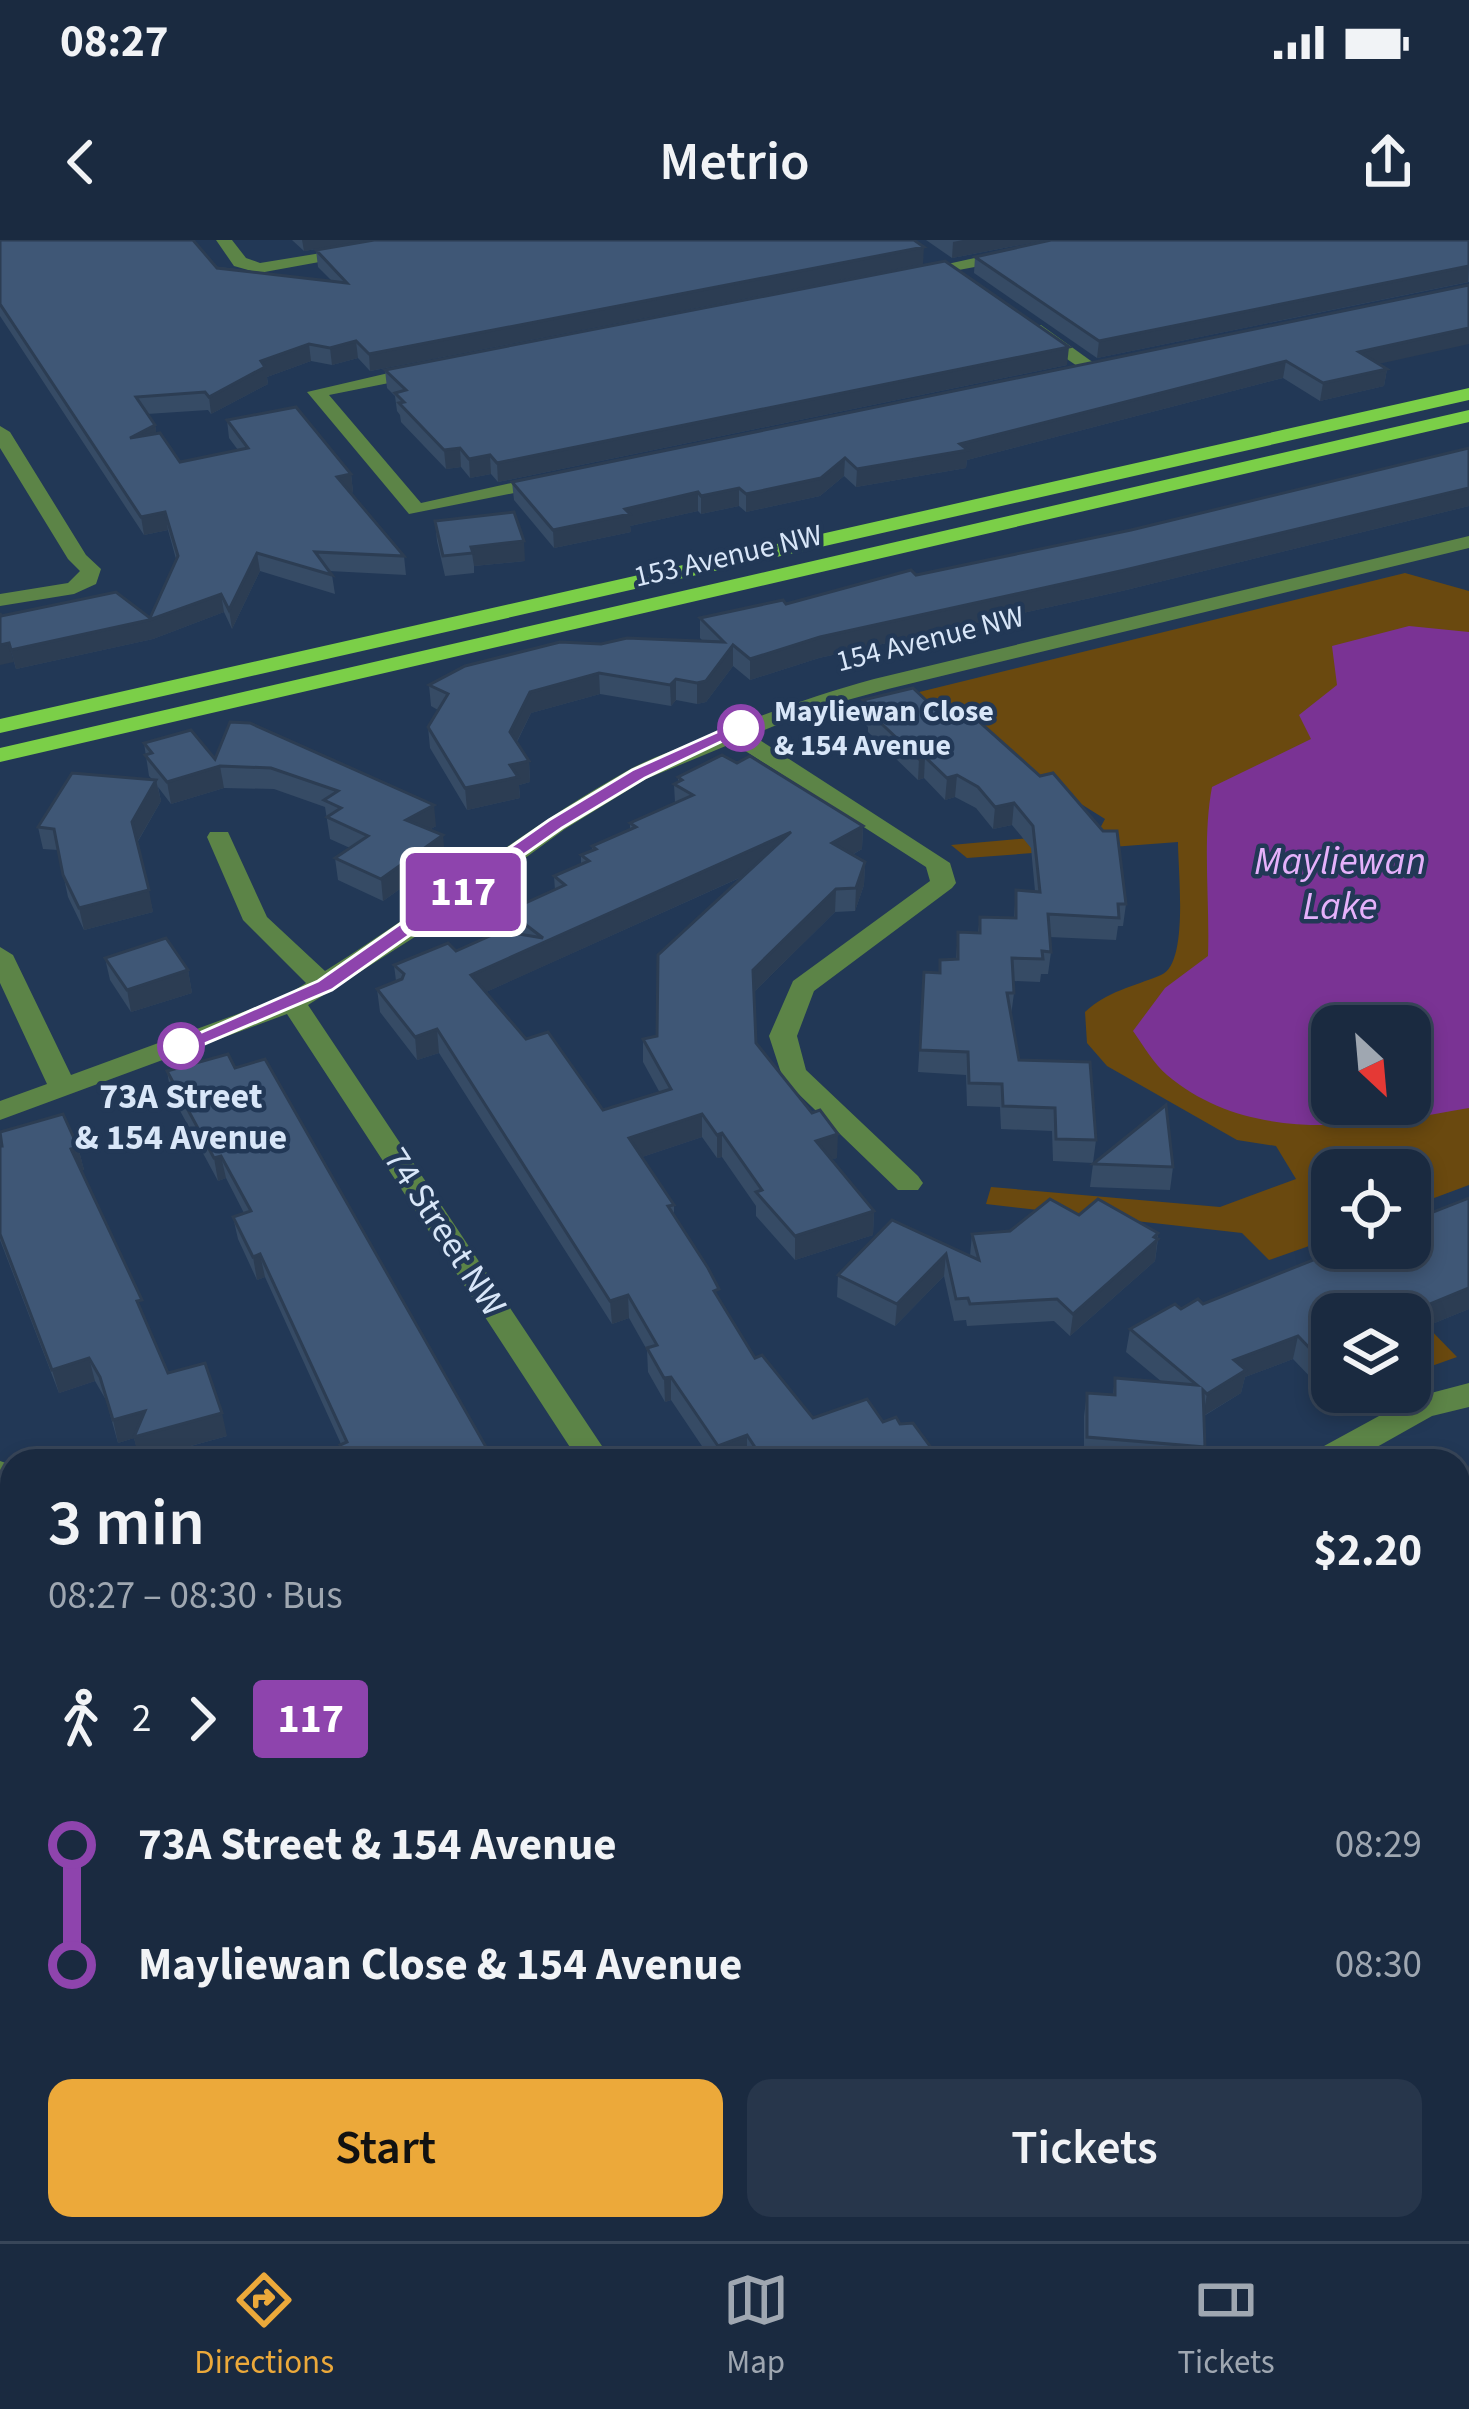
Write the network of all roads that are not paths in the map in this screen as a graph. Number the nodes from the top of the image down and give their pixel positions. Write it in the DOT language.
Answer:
graph roads {
  1 [pos="224,240"];
  2 [pos="432,240"];
  3 [pos="1032,252"];
  4 [pos="927,254"];
  5 [pos="946,267"];
  6 [pos="900,277"];
  7 [pos="964,280"];
  8 [pos="1018,316"];
  9 [pos="1112,362"];
  10 [pos="1089,366"];
  11 [pos="433,369"];
  12 [pos="1059,373"];
  13 [pos="1469,394"];
  14 [pos="1469,416"];
  15 [pos="0,432"];
  16 [pos="577,475"];
  17 [pos="1469,542"];
  18 [pos="0,600"];
  19 [pos="0,727"];
  20 [pos="731,732"];
  21 [pos="0,755"];
  22 [pos="219,837"];
  23 [pos="0,955"];
  24 [pos="325,986"];
  25 [pos="293,1003"];
  26 [pos="63,1088"];
  27 [pos="0,1111"];
  28 [pos="908,1183"];
  29 [pos="1469,1395"];
  30 [pos="588,1449"];
  31 [pos="1346,1449"];
  1 -- 2 [label="street"];
  3 -- 5 [label="street"];
  4 -- 5 [label="street"];
  5 -- 6 [label="street"];
  5 -- 7 [label="street"];
  8 -- 10 [label="street"];
  9 -- 10 [label="street"];
  10 -- 12 [label="street"];
  11 -- 16 [label="street"];
  13 -- 19 [label="main road, 153 Avenue NW"];
  14 -- 21 [label="main road, 153 Avenue NW"];
  15 -- 18 [label="street"];
  17 -- 20 [label="street, 154 Avenue NW"];
  20 -- 24 [label="street, 154 Avenue NW"];
  20 -- 28 [label="street"];
  22 -- 24 [label="street"];
  23 -- 26 [label="street"];
  24 -- 25 [label="street, 154 Avenue NW"];
  25 -- 26 [label="street, 154 Avenue NW"];
  25 -- 30 [label="street, 74 Street NW"];
  26 -- 27 [label="street, 154 Avenue NW"];
  29 -- 31 [label="street"];
}
